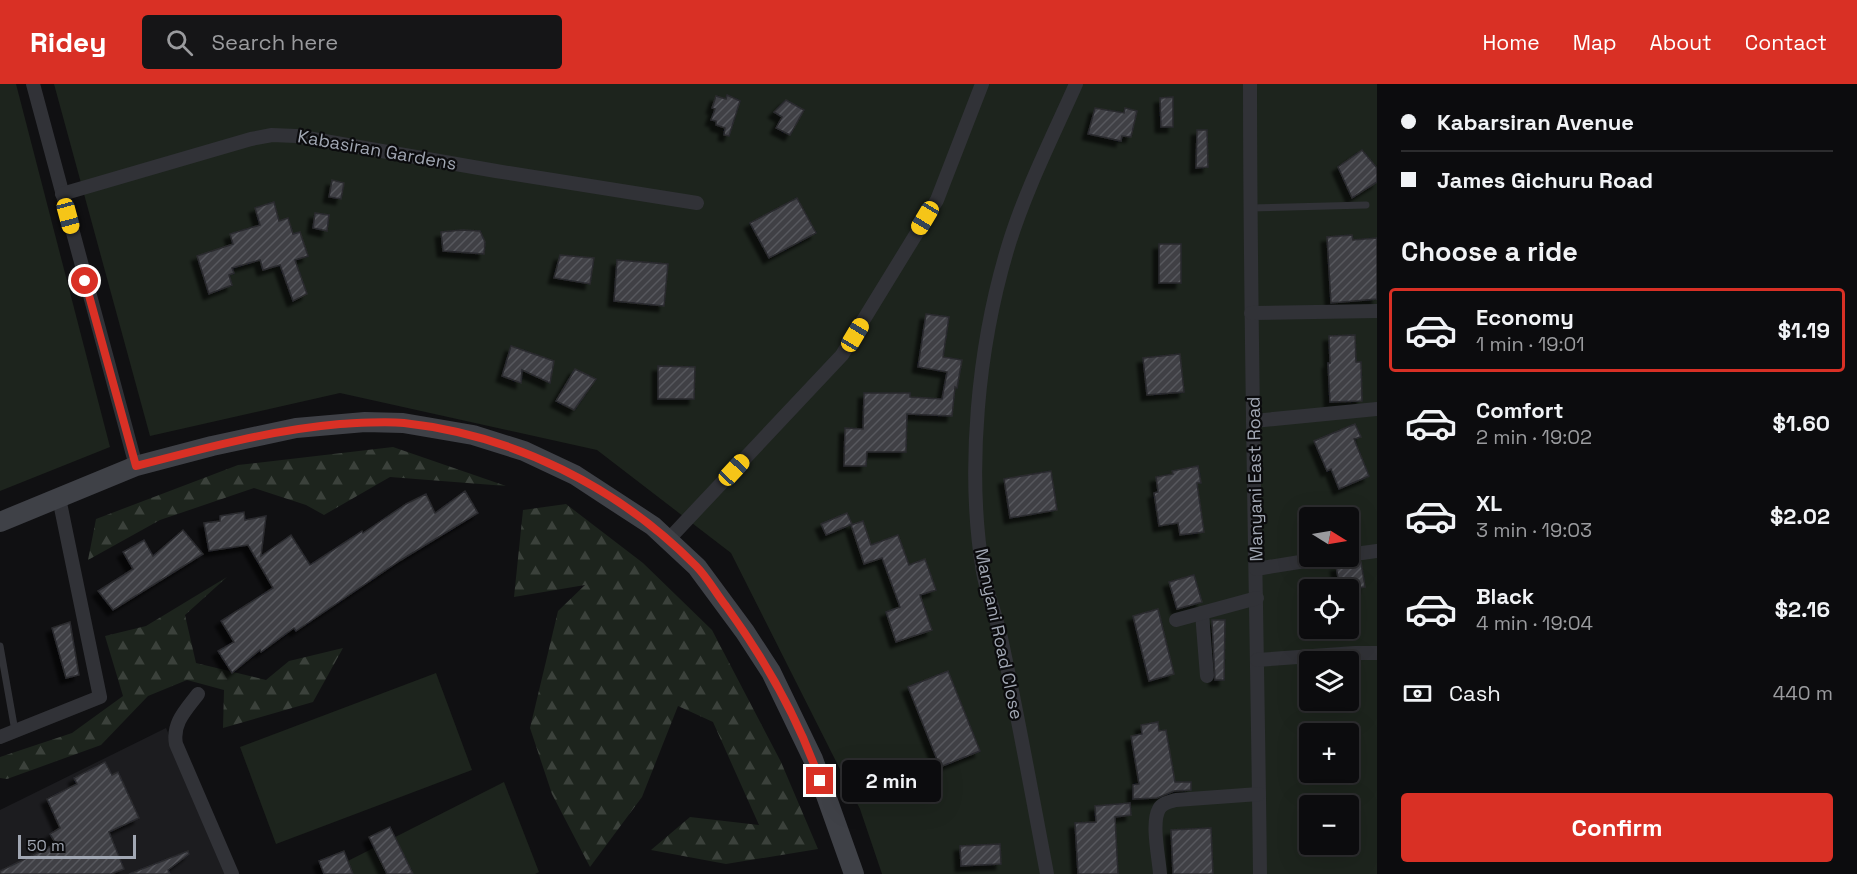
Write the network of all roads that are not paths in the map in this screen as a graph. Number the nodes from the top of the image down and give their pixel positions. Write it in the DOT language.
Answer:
graph roads {
  1 [pos="33,84"];
  2 [pos="982,84"];
  3 [pos="1076,84"];
  4 [pos="1250,84"];
  5 [pos="62,194"];
  6 [pos="697,203"];
  7 [pos="1366,205"];
  8 [pos="1250,208"];
  9 [pos="1377,311"];
  10 [pos="1251,313"];
  11 [pos="1377,410"];
  12 [pos="1253,421"];
  13 [pos="136,466"];
  14 [pos="58,498"];
  15 [pos="0,522"];
  16 [pos="668,540"];
  17 [pos="1377,550"];
  18 [pos="1359,553"];
  19 [pos="1299,562"];
  20 [pos="1257,569"];
  21 [pos="1257,598"];
  22 [pos="1202,613"];
  23 [pos="1176,620"];
  24 [pos="0,646"];
  25 [pos="1377,653"];
  26 [pos="1257,660"];
  27 [pos="1207,676"];
  28 [pos="198,694"];
  29 [pos="15,731"];
  30 [pos="0,737"];
  31 [pos="1259,794"];
  32 [pos="232,874"];
  33 [pos="854,874"];
  34 [pos="1047,874"];
  35 [pos="1160,874"];
  36 [pos="1260,874"];
  1 -- 5 [label="street"];
  2 -- 16 [label="street"];
  3 -- 34 [label="street, Manyani Road Close"];
  4 -- 8 [label="street, Manyani East Road"];
  5 -- 6 [label="street, Kabasiran Gardens"];
  5 -- 13 [label="street"];
  7 -- 8 [label="lane"];
  8 -- 10 [label="street, Manyani East Road"];
  9 -- 10 [label="street"];
  10 -- 12 [label="street, Manyani East Road"];
  11 -- 12 [label="street"];
  12 -- 20 [label="street, Manyani East Road"];
  13 -- 14 [label="main road"];
  13 -- 16 [label="main road"];
  14 -- 15 [label="main road"];
  14 -- 29 [label="street"];
  16 -- 33 [label="main road"];
  17 -- 18 [label="street"];
  19 -- 20 [label="street"];
  20 -- 21 [label="street, Manyani East Road"];
  21 -- 22 [label="street"];
  21 -- 26 [label="street, Manyani East Road"];
  22 -- 23 [label="street"];
  22 -- 27 [label="street"];
  24 -- 29 [label="lane"];
  25 -- 26 [label="street"];
  26 -- 31 [label="street, Manyani East Road"];
  28 -- 32 [label="street"];
  29 -- 30 [label="street"];
  31 -- 35 [label="street"];
  31 -- 36 [label="street, Manyani East Road"];
}
